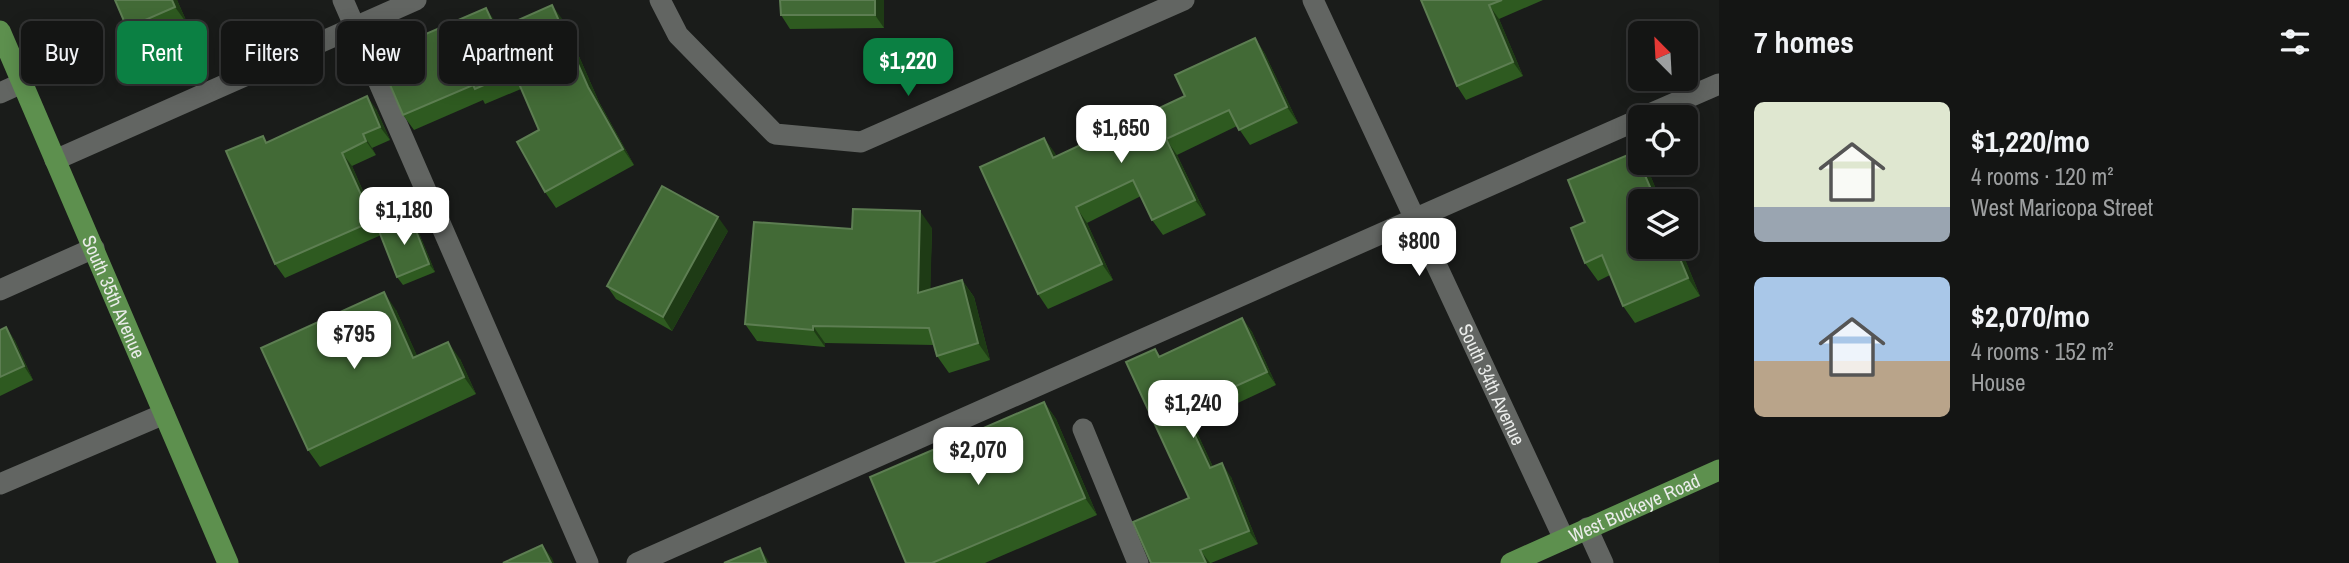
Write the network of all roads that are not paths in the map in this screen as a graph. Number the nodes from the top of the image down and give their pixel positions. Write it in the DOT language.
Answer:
graph roads {
  1 [pos="343,0"];
  2 [pos="416,0"];
  3 [pos="660,0"];
  4 [pos="1184,0"];
  5 [pos="1313,0"];
  6 [pos="352,21"];
  7 [pos="372,21"];
  8 [pos="0,32"];
  9 [pos="337,37"];
  10 [pos="21,81"];
  11 [pos="21,83"];
  12 [pos="22,84"];
  13 [pos="379,84"];
  14 [pos="1719,84"];
  15 [pos="0,93"];
  16 [pos="1671,105"];
  17 [pos="1628,124"];
  18 [pos="55,160"];
  19 [pos="1415,219"];
  20 [pos="93,248"];
  21 [pos="0,290"];
  22 [pos="164,414"];
  23 [pos="1083,429"];
  24 [pos="1719,470"];
  25 [pos="0,484"];
  26 [pos="1587,528"];
  27 [pos="1564,539"];
  28 [pos="228,563"];
  29 [pos="588,563"];
  30 [pos="637,563"];
  31 [pos="1138,563"];
  32 [pos="1511,563"];
  33 [pos="1603,563"];
  1 -- 6 [label="street"];
  2 -- 7 [label="street"];
  3 -- 4 [label="street"];
  5 -- 19 [label="street, South 34th Avenue"];
  8 -- 10 [label="main road, South 35th Avenue"];
  9 -- 18 [label="street"];
  11 -- 15 [label="street"];
  12 -- 18 [label="main road, South 35th Avenue"];
  13 -- 29 [label="street"];
  14 -- 16 [label="street"];
  17 -- 19 [label="street"];
  18 -- 20 [label="main road, South 35th Avenue"];
  19 -- 27 [label="street, South 34th Avenue"];
  19 -- 30 [label="street"];
  20 -- 21 [label="street"];
  20 -- 22 [label="main road, South 35th Avenue"];
  22 -- 25 [label="street"];
  22 -- 28 [label="main road, South 35th Avenue"];
  23 -- 31 [label="street"];
  24 -- 26 [label="main road, West Buckeye Road"];
  26 -- 27 [label="main road, West Buckeye Road"];
  26 -- 33 [label="street"];
  27 -- 32 [label="main road, West Buckeye Road"];
}
